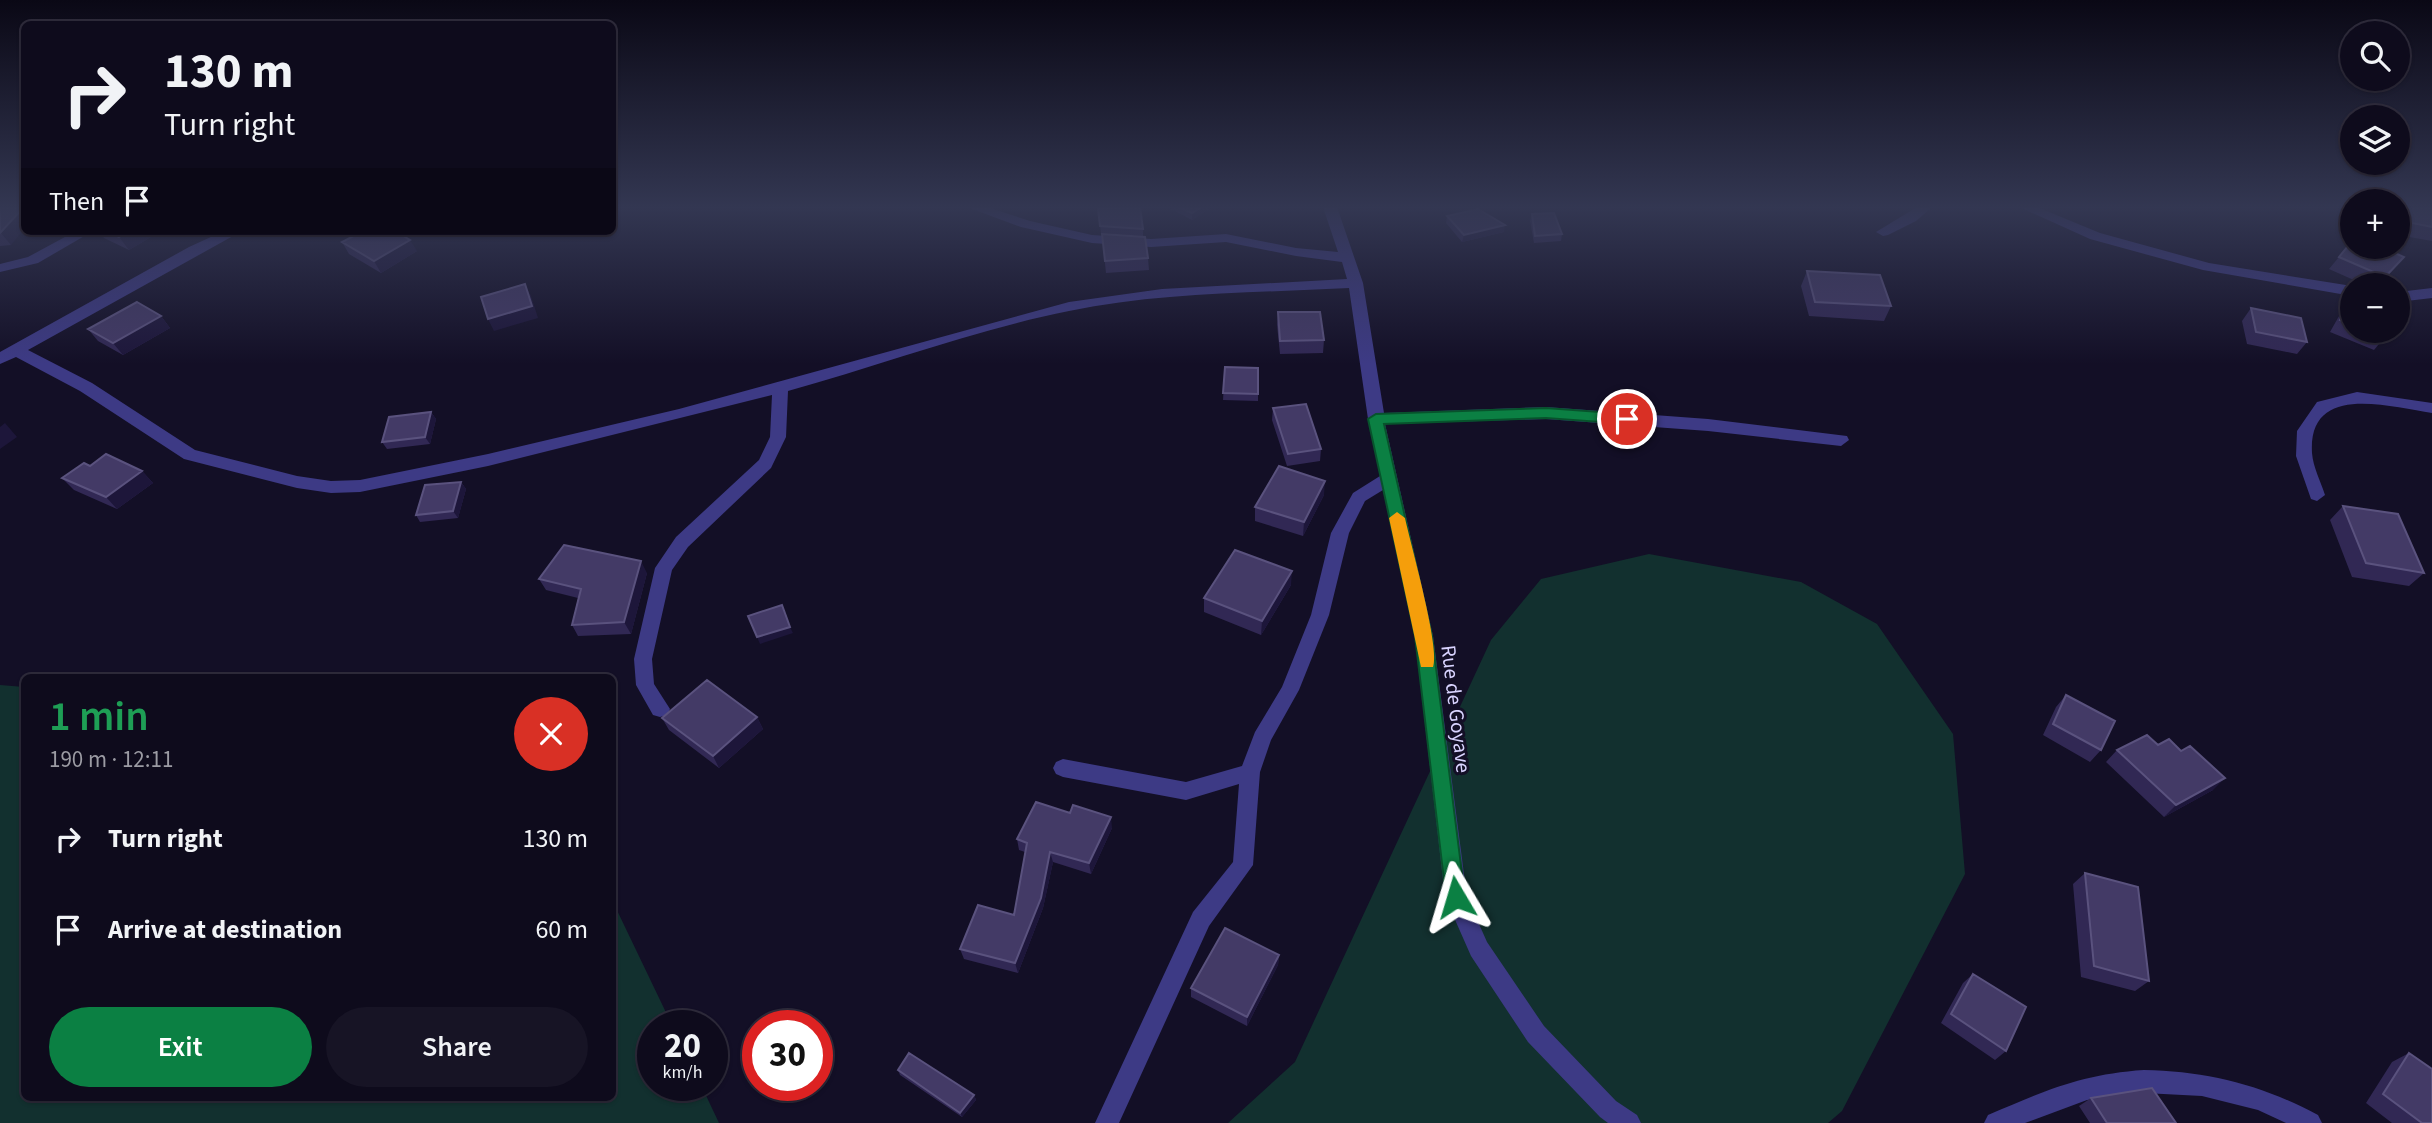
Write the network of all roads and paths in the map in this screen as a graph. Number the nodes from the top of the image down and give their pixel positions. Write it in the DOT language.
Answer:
graph roads {
  1 [pos="34,259"];
  2 [pos="178,259"];
  3 [pos="1348,259"];
  4 [pos="2180,259"];
  5 [pos="0,268"];
  6 [pos="1356,283"];
  7 [pos="2340,289"];
  8 [pos="2432,293"];
  9 [pos="2410,296"];
  10 [pos="15,350"];
  11 [pos="0,359"];
  12 [pos="780,387"];
  13 [pos="2432,408"];
  14 [pos="1376,419"];
  15 [pos="1841,440"];
  16 [pos="1388,479"];
  17 [pos="2318,495"];
  18 [pos="660,709"];
  19 [pos="1063,768"];
  20 [pos="1251,772"];
  21 [pos="1107,1123"];
  22 [pos="1629,1123"];
  23 [pos="1996,1123"];
  24 [pos="2310,1123"];
  1 -- 5 [label="street"];
  2 -- 10 [label="street"];
  3 -- 6 [label="street, Rue de Goyave"];
  4 -- 7 [label="street"];
  6 -- 12 [label="street"];
  6 -- 14 [label="street, Rue de Goyave"];
  8 -- 9 [label="street"];
  10 -- 11 [label="street"];
  10 -- 12 [label="street"];
  12 -- 18 [label="street"];
  13 -- 17 [label="street"];
  14 -- 15 [label="street"];
  14 -- 16 [label="street, Rue de Goyave"];
  16 -- 20 [label="street"];
  16 -- 22 [label="street, Rue de Goyave"];
  19 -- 20 [label="street"];
  20 -- 21 [label="street"];
  23 -- 24 [label="street"];
}
